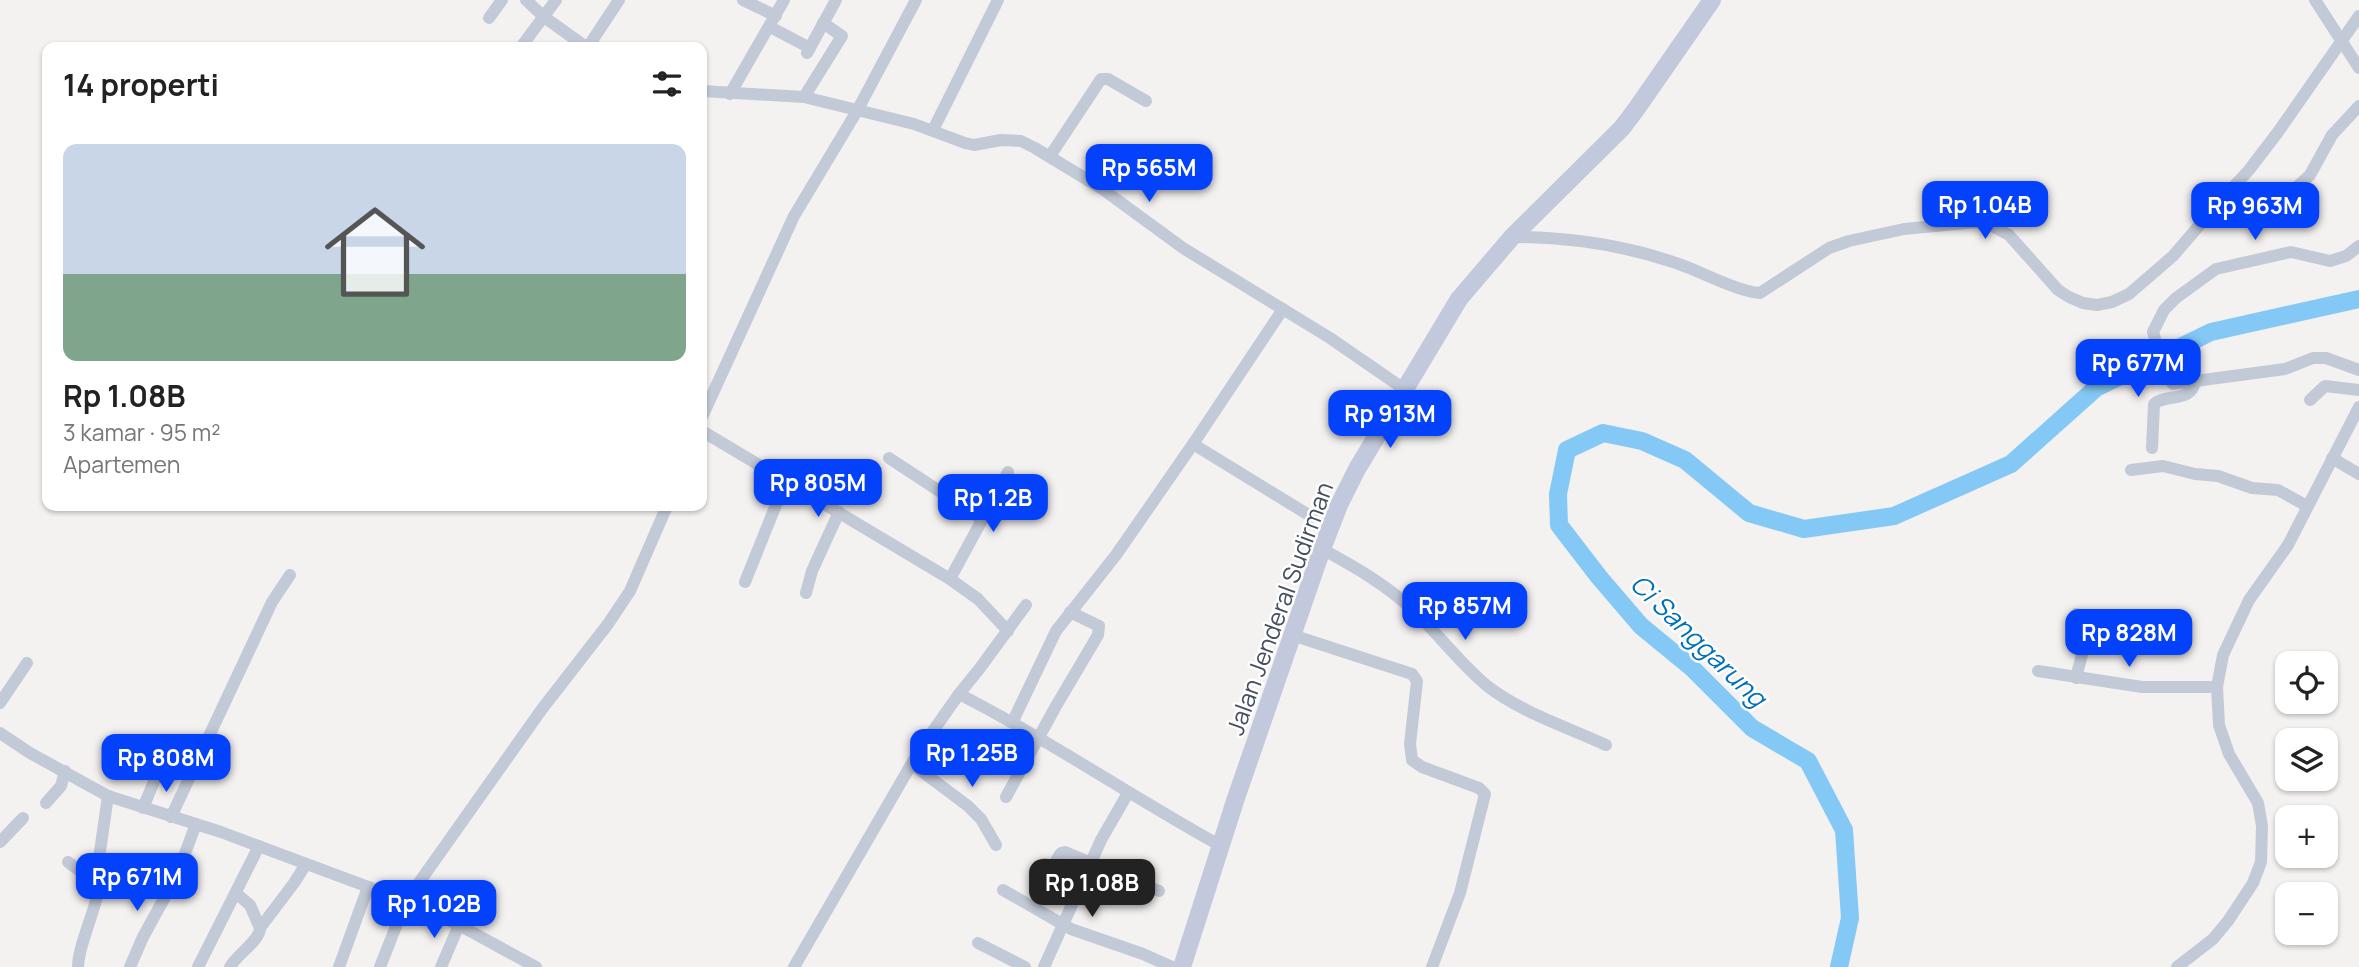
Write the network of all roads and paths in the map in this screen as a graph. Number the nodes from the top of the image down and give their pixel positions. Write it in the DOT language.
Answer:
graph roads {
  1 [pos="502,0"];
  2 [pos="526,0"];
  3 [pos="556,0"];
  4 [pos="619,0"];
  5 [pos="743,0"];
  6 [pos="784,0"];
  7 [pos="836,0"];
  8 [pos="997,0"];
  9 [pos="1712,0"];
  10 [pos="2315,0"];
  11 [pos="913,1"];
  12 [pos="2359,16"];
  13 [pos="544,17"];
  14 [pos="489,18"];
  15 [pos="773,22"];
  16 [pos="823,23"];
  17 [pos="2341,40"];
  18 [pos="526,42"];
  19 [pos="580,42"];
  20 [pos="590,42"];
  21 [pos="2359,68"];
  22 [pos="707,92"];
  23 [pos="730,94"];
  24 [pos="804,97"];
  25 [pos="1146,101"];
  26 [pos="2359,107"];
  27 [pos="858,111"];
  28 [pos="933,130"];
  29 [pos="1051,156"];
  30 [pos="2210,213"];
  31 [pos="1512,236"];
  32 [pos="2359,246"];
  33 [pos="1283,309"];
  34 [pos="2359,370"];
  35 [pos="2194,382"];
  36 [pos="1404,389"];
  37 [pos="2359,390"];
  38 [pos="2310,400"];
  39 [pos="707,406"];
  40 [pos="2359,407"];
  41 [pos="707,434"];
  42 [pos="1193,444"];
  43 [pos="2152,448"];
  44 [pos="889,458"];
  45 [pos="2332,458"];
  46 [pos="2131,470"];
  47 [pos="1008,472"];
  48 [pos="2359,474"];
  49 [pos="786,480"];
  50 [pos="2307,506"];
  51 [pos="665,511"];
  52 [pos="839,512"];
  53 [pos="1312,517"];
  54 [pos="982,519"];
  55 [pos="1322,549"];
  56 [pos="290,575"];
  57 [pos="950,579"];
  58 [pos="745,582"];
  59 [pos="806,593"];
  60 [pos="1026,605"];
  61 [pos="1070,611"];
  62 [pos="2076,614"];
  63 [pos="1008,631"];
  64 [pos="1292,635"];
  65 [pos="27,663"];
  66 [pos="2038,671"];
  67 [pos="2076,678"];
  68 [pos="2217,687"];
  69 [pos="958,694"];
  70 [pos="0,703"];
  71 [pos="1013,721"];
  72 [pos="0,733"];
  73 [pos="1038,737"];
  74 [pos="1606,745"];
  75 [pos="912,764"];
  76 [pos="160,767"];
  77 [pos="65,771"];
  78 [pos="1128,793"];
  79 [pos="108,796"];
  80 [pos="1006,797"];
  81 [pos="46,803"];
  82 [pos="143,808"];
  83 [pos="171,817"];
  84 [pos="23,818"];
  85 [pos="195,824"];
  86 [pos="0,842"];
  87 [pos="996,845"];
  88 [pos="259,846"];
  89 [pos="1221,846"];
  90 [pos="68,862"];
  91 [pos="1091,862"];
  92 [pos="306,864"];
  93 [pos="1045,864"];
  94 [pos="178,873"];
  95 [pos="100,885"];
  96 [pos="368,887"];
  97 [pos="1003,890"];
  98 [pos="1159,891"];
  99 [pos="235,897"];
  100 [pos="406,901"];
  101 [pos="1063,923"];
  102 [pos="459,925"];
  103 [pos="258,934"];
  104 [pos="978,943"];
  105 [pos="78,967"];
  106 [pos="130,967"];
  107 [pos="198,967"];
  108 [pos="230,967"];
  109 [pos="339,967"];
  110 [pos="380,967"];
  111 [pos="441,967"];
  112 [pos="536,967"];
  113 [pos="794,967"];
  114 [pos="1025,967"];
  115 [pos="1044,967"];
  116 [pos="1172,967"];
  117 [pos="1182,967"];
  118 [pos="1432,967"];
  119 [pos="2177,967"];
  1 -- 14 [label="street"];
  2 -- 13 [label="street"];
  3 -- 13 [label="street"];
  4 -- 20 [label="street"];
  5 -- 15 [label="street"];
  6 -- 15 [label="street"];
  7 -- 16 [label="street"];
  8 -- 28 [label="street"];
  9 -- 31 [label="main road, Jalan Jenderal Sudirman"];
  10 -- 17 [label="street"];
  11 -- 27 [label="street"];
  12 -- 17 [label="street"];
  13 -- 18 [label="street"];
  13 -- 19 [label="street"];
  15 -- 16 [label="street"];
  15 -- 23 [label="street"];
  16 -- 24 [label="street"];
  17 -- 21 [label="street"];
  17 -- 30 [label="street"];
  22 -- 23 [label="street"];
  23 -- 24 [label="street"];
  24 -- 27 [label="street"];
  25 -- 29 [label="street"];
  26 -- 30 [label="street"];
  27 -- 28 [label="street"];
  27 -- 39 [label="street"];
  28 -- 29 [label="street"];
  29 -- 33 [label="street"];
  30 -- 31 [label="street"];
  31 -- 36 [label="main road, Jalan Jenderal Sudirman"];
  32 -- 35 [label="street"];
  33 -- 36 [label="street"];
  33 -- 42 [label="street"];
  34 -- 35 [label="street"];
  35 -- 43 [label="street"];
  36 -- 55 [label="main road, Jalan Jenderal Sudirman"];
  37 -- 38 [label="street"];
  40 -- 45 [label="street"];
  41 -- 49 [label="street"];
  42 -- 53 [label="street"];
  42 -- 61 [label="street"];
  44 -- 54 [label="street"];
  45 -- 48 [label="street"];
  45 -- 50 [label="street"];
  46 -- 50 [label="street"];
  47 -- 54 [label="street"];
  49 -- 52 [label="street"];
  49 -- 58 [label="street"];
  50 -- 68 [label="street"];
  51 -- 100 [label="street"];
  52 -- 57 [label="street"];
  52 -- 59 [label="street"];
  54 -- 57 [label="street"];
  55 -- 64 [label="main road, Jalan Jenderal Sudirman"];
  55 -- 74 [label="street"];
  56 -- 83 [label="street"];
  57 -- 63 [label="street"];
  60 -- 63 [label="street"];
  61 -- 71 [label="street"];
  61 -- 73 [label="street"];
  62 -- 67 [label="street"];
  63 -- 69 [label="street"];
  64 -- 89 [label="main road, Jalan Jenderal Sudirman"];
  64 -- 118 [label="street"];
  65 -- 70 [label="street"];
  66 -- 67 [label="street"];
  67 -- 68 [label="street"];
  68 -- 119 [label="street"];
  69 -- 71 [label="street"];
  69 -- 75 [label="street"];
  71 -- 73 [label="street"];
  72 -- 77 [label="street"];
  73 -- 78 [label="street"];
  73 -- 80 [label="street"];
  73 -- 89 [label="street"];
  75 -- 87 [label="street"];
  75 -- 113 [label="street"];
  76 -- 82 [label="street"];
  77 -- 79 [label="street"];
  77 -- 81 [label="street"];
  78 -- 89 [label="street"];
  78 -- 91 [label="street"];
  79 -- 82 [label="street"];
  79 -- 95 [label="street"];
  82 -- 83 [label="street"];
  83 -- 85 [label="street"];
  84 -- 86 [label="street"];
  85 -- 88 [label="street"];
  85 -- 94 [label="street"];
  88 -- 92 [label="street"];
  88 -- 99 [label="street"];
  89 -- 117 [label="main road, Jalan Jenderal Sudirman"];
  90 -- 95 [label="street"];
  91 -- 93 [label="street"];
  91 -- 98 [label="street"];
  91 -- 101 [label="street"];
  92 -- 96 [label="street"];
  92 -- 103 [label="street"];
  94 -- 95 [label="street"];
  94 -- 106 [label="street"];
  95 -- 105 [label="street"];
  96 -- 100 [label="street"];
  96 -- 109 [label="street"];
  97 -- 101 [label="street"];
  99 -- 103 [label="street"];
  99 -- 107 [label="street"];
  100 -- 102 [label="street"];
  100 -- 110 [label="street"];
  101 -- 115 [label="street"];
  101 -- 116 [label="street"];
  102 -- 111 [label="street"];
  102 -- 112 [label="street"];
  103 -- 108 [label="street"];
  104 -- 114 [label="street"];
}
